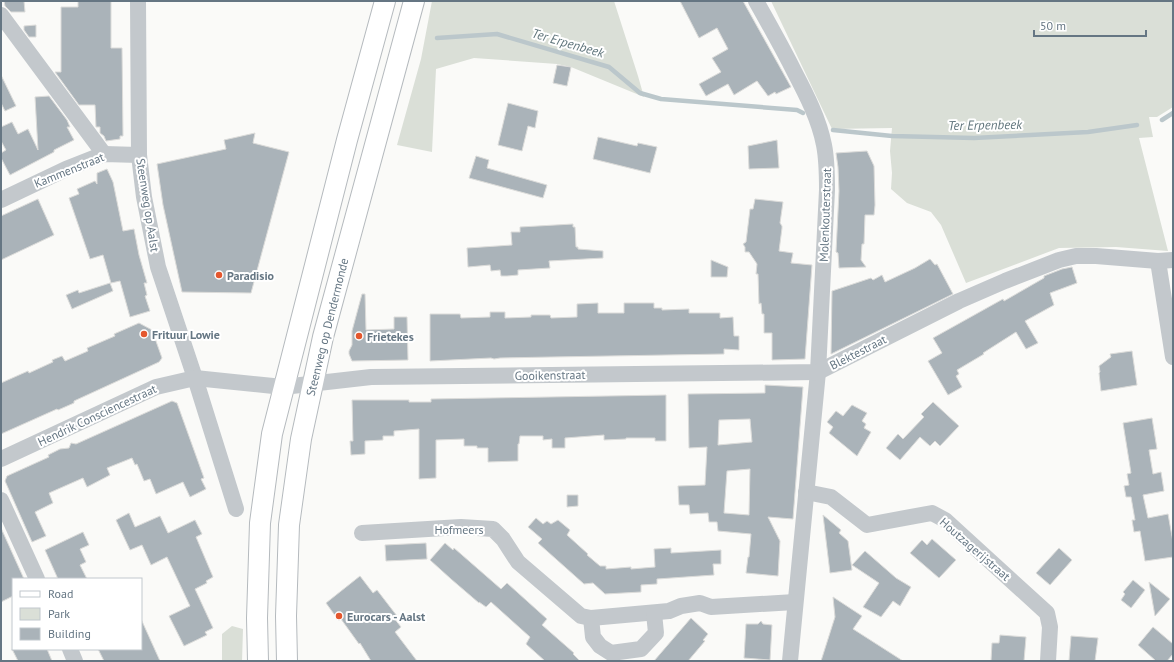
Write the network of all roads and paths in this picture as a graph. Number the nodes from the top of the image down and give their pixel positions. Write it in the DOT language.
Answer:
graph roads {
  1 [pos="138,1"];
  2 [pos="385,1"];
  3 [pos="414,1"];
  4 [pos="756,1"];
  5 [pos="1,15"];
  6 [pos="104,154"];
  7 [pos="139,154"];
  8 [pos="1,200"];
  9 [pos="1165,261"];
  10 [pos="1173,357"];
  11 [pos="818,372"];
  12 [pos="195,378"];
  13 [pos="313,383"];
  14 [pos="284,387"];
  15 [pos="1,459"];
  16 [pos="806,492"];
  17 [pos="1,500"];
  18 [pos="236,509"];
  19 [pos="362,533"];
  20 [pos="37,578"];
  21 [pos="795,602"];
  22 [pos="654,613"];
  23 [pos="591,618"];
  24 [pos="70,650"];
  25 [pos="75,661"];
  26 [pos="258,661"];
  27 [pos="287,661"];
  28 [pos="790,661"];
  29 [pos="1048,661"];
  1 -- 7 [label="street, Steenweg op Aalst"];
  2 -- 14 [label="main road"];
  3 -- 13 [label="main road, Steenweg op Dendermonde"];
  4 -- 11 [label="street, Molenkouterstraat"];
  5 -- 6 [label="street"];
  6 -- 7 [label="street, Kammenstraat"];
  6 -- 8 [label="street, Kammenstraat"];
  7 -- 12 [label="street, Steenweg op Aalst"];
  9 -- 10 [label="street"];
  9 -- 11 [label="street, Blektestraat"];
  11 -- 13 [label="street, Gooikenstraat"];
  11 -- 16 [label="street, Blektestraat"];
  12 -- 14 [label="street"];
  12 -- 15 [label="street, Hendrik Consciencestraat"];
  12 -- 18 [label="street, Steenweg op Aalst"];
  13 -- 14 [label="street, Gooikenstraat"];
  13 -- 27 [label="main road, Steenweg op Dendermonde"];
  14 -- 26 [label="main road"];
  16 -- 21 [label="street, Blektestraat"];
  16 -- 29 [label="street, Houtzagerijstraat"];
  17 -- 20 [label="street"];
  19 -- 23 [label="street, Hofmeers"];
  21 -- 22 [label="street"];
  21 -- 28 [label="street, Blektestraat"];
  22 -- 23 [label="street"];
  22 -- 23 [label="street"];
  24 -- 25 [label="street"];
}
